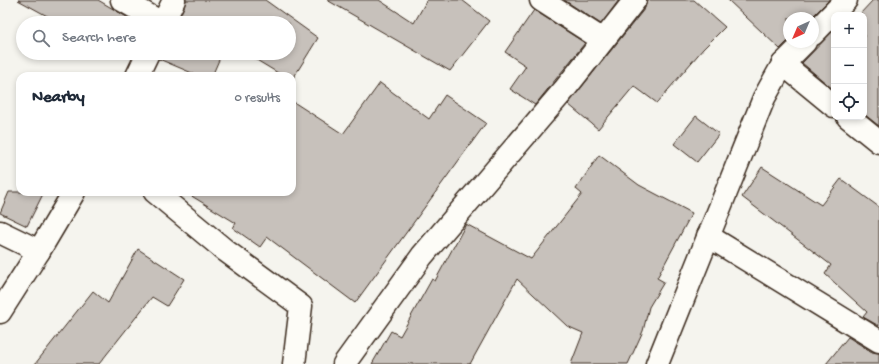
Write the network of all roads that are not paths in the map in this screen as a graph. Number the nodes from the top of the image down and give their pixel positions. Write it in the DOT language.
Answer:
graph roads {
  1 [pos="122,0"];
  2 [pos="174,0"];
  3 [pos="541,0"];
  4 [pos="635,0"];
  5 [pos="846,0"];
  6 [pos="151,16"];
  7 [pos="166,16"];
  8 [pos="819,28"];
  9 [pos="603,40"];
  10 [pos="799,48"];
  11 [pos="145,60"];
  12 [pos="783,64"];
  13 [pos="139,72"];
  14 [pos="831,104"];
  15 [pos="852,120"];
  16 [pos="879,142"];
  17 [pos="72,196"];
  18 [pos="161,196"];
  19 [pos="0,232"];
  20 [pos="708,236"];
  21 [pos="39,251"];
  22 [pos="0,312"];
  23 [pos="879,341"];
  24 [pos="294,364"];
  25 [pos="344,364"];
  26 [pos="657,364"];
  1 -- 6 [label="street"];
  2 -- 7 [label="street"];
  3 -- 9 [label="street"];
  4 -- 9 [label="street"];
  5 -- 8 [label="street"];
  9 -- 25 [label="street"];
  10 -- 12 [label="street"];
  11 -- 13 [label="street"];
  12 -- 14 [label="street"];
  12 -- 20 [label="street"];
  15 -- 16 [label="street"];
  17 -- 21 [label="street"];
  18 -- 24 [label="street"];
  19 -- 21 [label="street"];
  20 -- 23 [label="street"];
  20 -- 26 [label="street"];
  21 -- 22 [label="street"];
}
